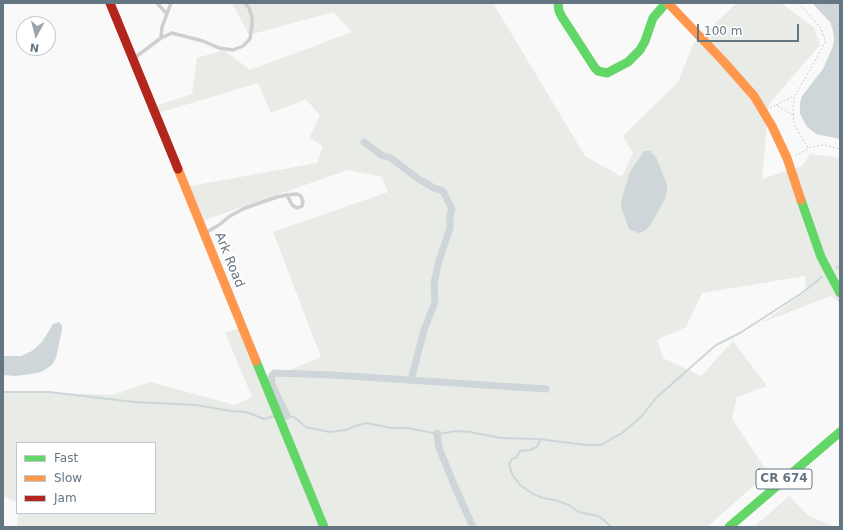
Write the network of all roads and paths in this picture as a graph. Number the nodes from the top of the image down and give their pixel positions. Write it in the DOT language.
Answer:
graph roads {
  1 [pos="110,3"];
  2 [pos="157,3"];
  3 [pos="171,3"];
  4 [pos="245,3"];
  5 [pos="558,3"];
  6 [pos="667,3"];
  7 [pos="798,3"];
  8 [pos="166,13"];
  9 [pos="161,38"];
  10 [pos="133,60"];
  11 [pos="795,96"];
  12 [pos="793,115"];
  13 [pos="808,148"];
  14 [pos="840,148"];
  15 [pos="789,163"];
  16 [pos="287,195"];
  17 [pos="204,233"];
  18 [pos="840,293"];
  19 [pos="840,432"];
  20 [pos="324,527"];
  21 [pos="729,527"];
  1 -- 10 [label="street, Ark Road"];
  2 -- 8 [label="lane"];
  3 -- 8 [label="lane"];
  4 -- 9 [label="lane"];
  5 -- 6 [label="street"];
  6 -- 15 [label="street"];
  7 -- 11 [label="path"];
  8 -- 9 [label="lane"];
  9 -- 10 [label="lane"];
  10 -- 17 [label="street, Ark Road"];
  11 -- 12 [label="path"];
  11 -- 12 [label="path"];
  12 -- 13 [label="path"];
  13 -- 14 [label="path"];
  13 -- 15 [label="path"];
  15 -- 18 [label="street"];
  16 -- 16 [label="lane"];
  16 -- 17 [label="lane"];
  17 -- 20 [label="street, Ark Road"];
  19 -- 21 [label="street, CR 674"];
}
